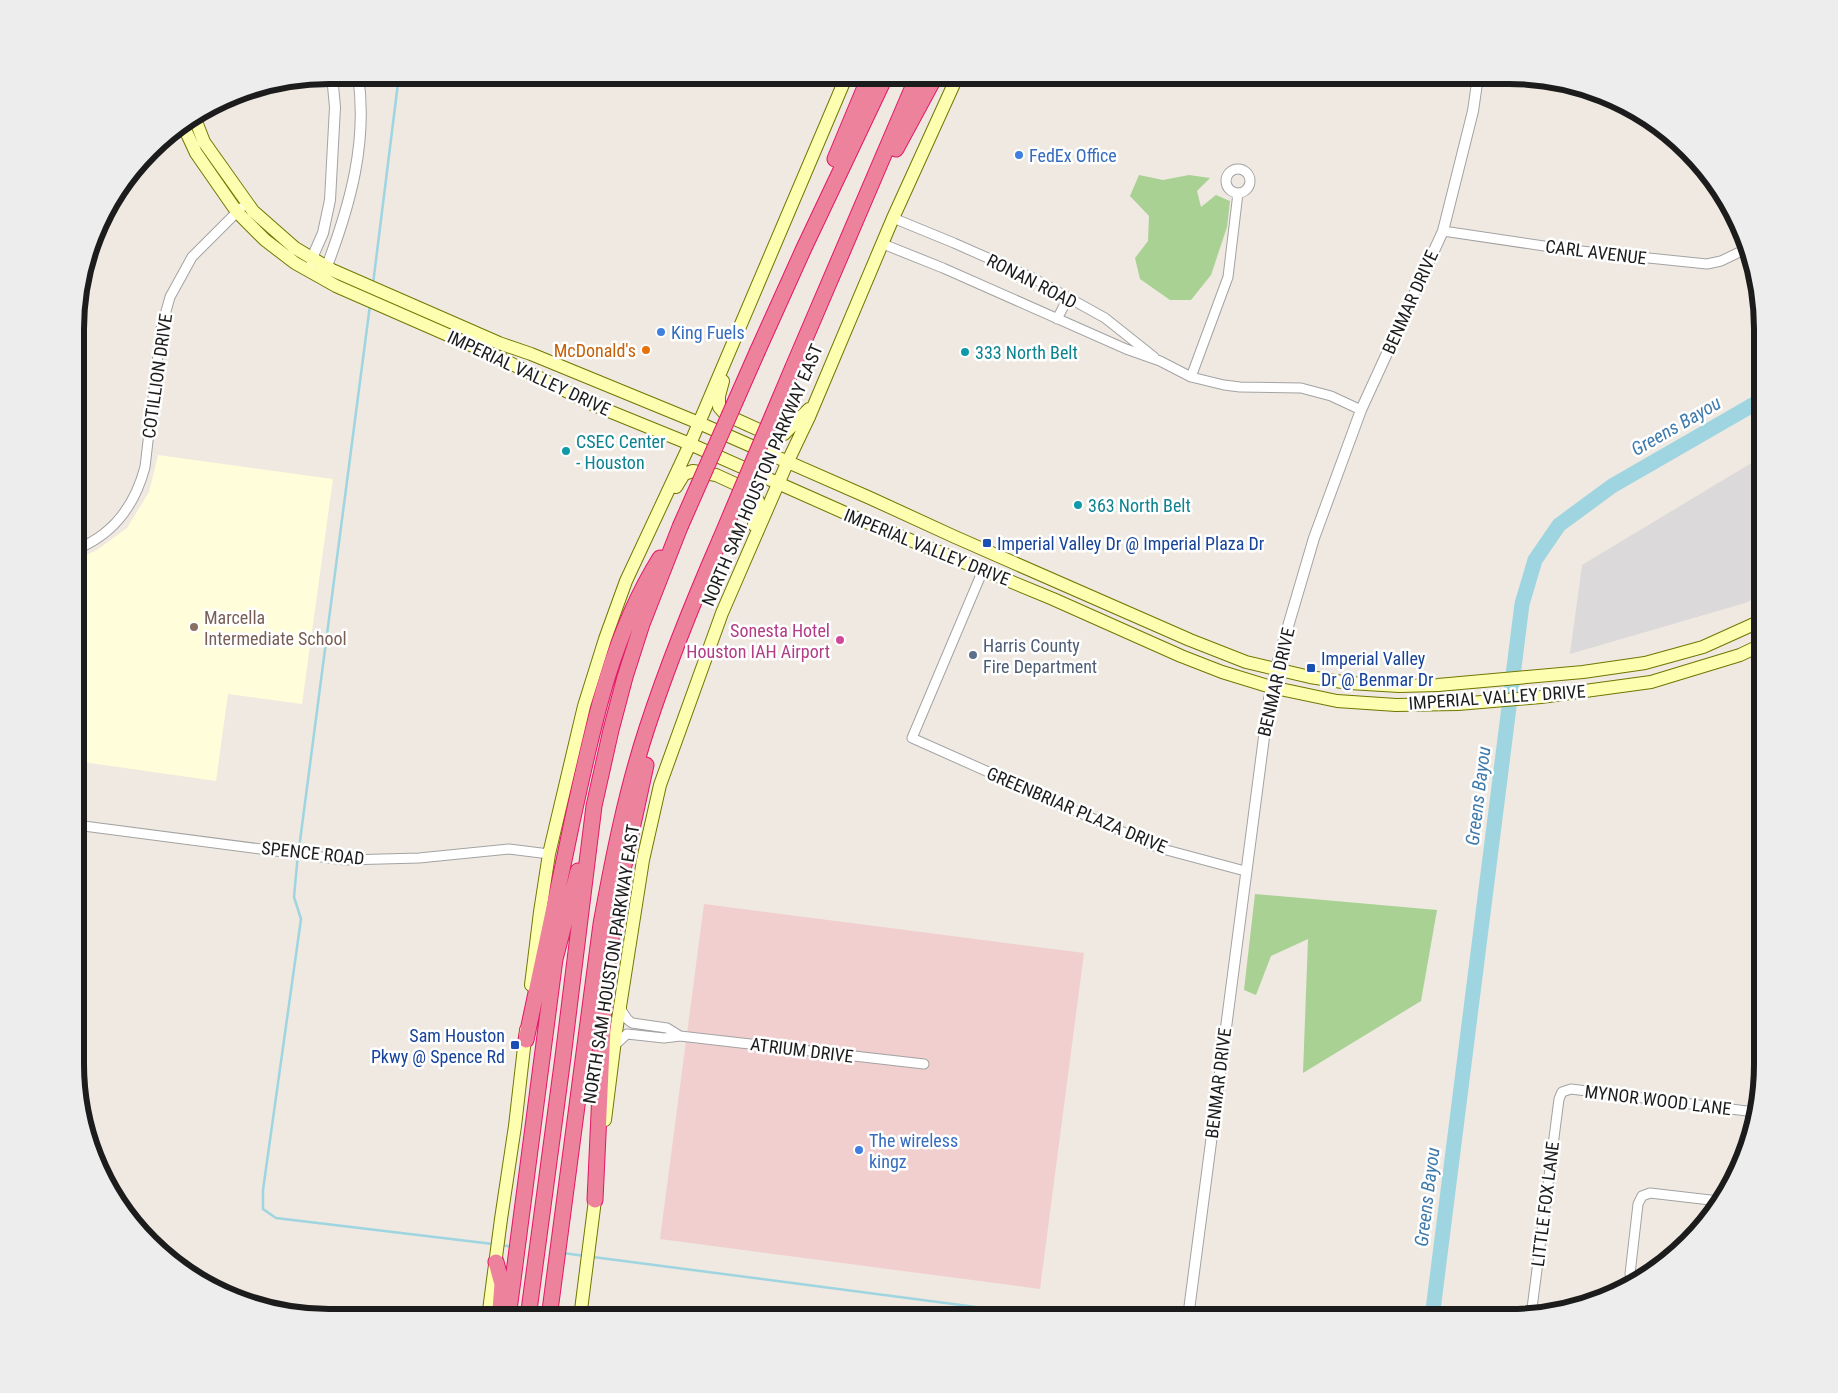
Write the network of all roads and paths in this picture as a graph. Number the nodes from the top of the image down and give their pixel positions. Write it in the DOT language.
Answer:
graph roads {
  1 [pos="333,84"];
  2 [pos="359,84"];
  3 [pos="843,84"];
  4 [pos="866,84"];
  5 [pos="882,84"];
  6 [pos="914,84"];
  7 [pos="931,84"];
  8 [pos="954,84"];
  9 [pos="1477,84"];
  10 [pos="196,123"];
  11 [pos="186,130"];
  12 [pos="201,149"];
  13 [pos="1238,193"];
  14 [pos="246,202"];
  15 [pos="237,212"];
  16 [pos="893,218"];
  17 [pos="856,223"];
  18 [pos="1443,230"];
  19 [pos="883,244"];
  20 [pos="1741,251"];
  21 [pos="312,258"];
  22 [pos="326,266"];
  23 [pos="312,273"];
  24 [pos="790,280"];
  25 [pos="1068,298"];
  26 [pos="1057,319"];
  27 [pos="730,349"];
  28 [pos="546,360"];
  29 [pos="1160,361"];
  30 [pos="537,377"];
  31 [pos="1191,377"];
  32 [pos="814,404"];
  33 [pos="1361,410"];
  34 [pos="699,423"];
  35 [pos="690,444"];
  36 [pos="788,461"];
  37 [pos="778,484"];
  38 [pos="664,500"];
  39 [pos="680,527"];
  40 [pos="955,537"];
  41 [pos="84,546"];
  42 [pos="747,554"];
  43 [pos="947,555"];
  44 [pos="983,570"];
  45 [pos="1754,624"];
  46 [pos="1754,648"];
  47 [pos="668,668"];
  48 [pos="1276,669"];
  49 [pos="1407,686"];
  50 [pos="1272,687"];
  51 [pos="1408,705"];
  52 [pos="594,806"];
  53 [pos="84,826"];
  54 [pos="550,854"];
  55 [pos="1245,871"];
  56 [pos="620,1008"];
  57 [pos="680,1036"];
  58 [pos="526,1040"];
  59 [pos="614,1047"];
  60 [pos="924,1064"];
  61 [pos="1562,1092"];
  62 [pos="1750,1111"];
  63 [pos="595,1200"];
  64 [pos="1712,1201"];
  65 [pos="496,1262"];
  66 [pos="1632,1276"];
  67 [pos="1532,1308"];
  68 [pos="489,1309"];
  69 [pos="500,1309"];
  70 [pos="509,1309"];
  71 [pos="529,1309"];
  72 [pos="550,1309"];
  73 [pos="581,1309"];
  74 [pos="1189,1309"];
  1 -- 21 [label="street"];
  2 -- 22 [label="street"];
  3 -- 27 [label="main road"];
  4 -- 24 [label="highway"];
  5 -- 24 [label="highway, NORTH SAM HOUSTON PARKWAY EAST"];
  6 -- 17 [label="highway, NORTH SAM HOUSTON PARKWAY EAST"];
  7 -- 17 [label="highway"];
  8 -- 16 [label="main road, NORTH SAM HOUSTON PARKWAY EAST"];
  9 -- 18 [label="street, BENMAR DRIVE"];
  10 -- 12 [label="main road, IMPERIAL VALLEY DRIVE"];
  11 -- 12 [label="main road, IMPERIAL VALLEY DRIVE"];
  12 -- 14 [label="main road, IMPERIAL VALLEY DRIVE"];
  12 -- 15 [label="main road, IMPERIAL VALLEY DRIVE"];
  13 -- 31 [label="street"];
  14 -- 15 [label="street, COTILLION DRIVE"];
  14 -- 21 [label="main road, IMPERIAL VALLEY DRIVE"];
  15 -- 23 [label="main road, IMPERIAL VALLEY DRIVE"];
  15 -- 41 [label="street, COTILLION DRIVE"];
  16 -- 19 [label="main road, NORTH SAM HOUSTON PARKWAY EAST"];
  16 -- 25 [label="street, RONAN ROAD"];
  17 -- 47 [label="highway, NORTH SAM HOUSTON PARKWAY EAST, bridge"];
  18 -- 20 [label="street, CARL AVENUE"];
  18 -- 33 [label="street, BENMAR DRIVE"];
  19 -- 26 [label="street, RONAN ROAD"];
  19 -- 32 [label="main road, NORTH SAM HOUSTON PARKWAY EAST"];
  21 -- 22 [label="main road, IMPERIAL VALLEY DRIVE"];
  21 -- 23 [label="street"];
  22 -- 23 [label="street"];
  22 -- 28 [label="main road, IMPERIAL VALLEY DRIVE"];
  23 -- 30 [label="main road, IMPERIAL VALLEY DRIVE"];
  24 -- 39 [label="highway, NORTH SAM HOUSTON PARKWAY EAST, bridge"];
  25 -- 26 [label="street"];
  25 -- 29 [label="street, RONAN ROAD"];
  26 -- 29 [label="street, RONAN ROAD"];
  27 -- 32 [label="main road"];
  27 -- 34 [label="main road"];
  28 -- 30 [label="main road"];
  28 -- 34 [label="main road, IMPERIAL VALLEY DRIVE"];
  29 -- 31 [label="street, RONAN ROAD"];
  30 -- 35 [label="main road, IMPERIAL VALLEY DRIVE"];
  31 -- 33 [label="street, RONAN ROAD"];
  32 -- 36 [label="main road, NORTH SAM HOUSTON PARKWAY EAST"];
  33 -- 48 [label="street, BENMAR DRIVE"];
  34 -- 35 [label="main road"];
  34 -- 36 [label="main road, IMPERIAL VALLEY DRIVE"];
  35 -- 37 [label="main road, IMPERIAL VALLEY DRIVE"];
  35 -- 38 [label="main road"];
  36 -- 37 [label="main road, NORTH SAM HOUSTON PARKWAY EAST"];
  36 -- 40 [label="main road, IMPERIAL VALLEY DRIVE"];
  37 -- 42 [label="main road, NORTH SAM HOUSTON PARKWAY EAST"];
  37 -- 43 [label="main road, IMPERIAL VALLEY DRIVE"];
  38 -- 42 [label="main road"];
  38 -- 54 [label="main road"];
  39 -- 52 [label="highway, NORTH SAM HOUSTON PARKWAY EAST"];
  39 -- 58 [label="highway"];
  40 -- 43 [label="main road"];
  40 -- 48 [label="main road, IMPERIAL VALLEY DRIVE"];
  42 -- 56 [label="main road, NORTH SAM HOUSTON PARKWAY EAST"];
  43 -- 44 [label="main road, IMPERIAL VALLEY DRIVE"];
  44 -- 50 [label="main road, IMPERIAL VALLEY DRIVE"];
  44 -- 55 [label="street, GREENBRIAR PLAZA DRIVE"];
  45 -- 49 [label="main road, IMPERIAL VALLEY DRIVE"];
  46 -- 51 [label="main road, IMPERIAL VALLEY DRIVE"];
  47 -- 63 [label="highway"];
  47 -- 72 [label="highway, NORTH SAM HOUSTON PARKWAY EAST"];
  48 -- 49 [label="main road, IMPERIAL VALLEY DRIVE"];
  48 -- 50 [label="street, BENMAR DRIVE"];
  49 -- 51 [label="main road"];
  50 -- 51 [label="main road, IMPERIAL VALLEY DRIVE"];
  50 -- 55 [label="street, BENMAR DRIVE"];
  52 -- 70 [label="highway"];
  52 -- 71 [label="highway, NORTH SAM HOUSTON PARKWAY EAST"];
  53 -- 54 [label="street, SPENCE ROAD"];
  54 -- 58 [label="main road"];
  55 -- 74 [label="street, BENMAR DRIVE"];
  56 -- 57 [label="street, ATRIUM DRIVE"];
  56 -- 59 [label="main road, NORTH SAM HOUSTON PARKWAY EAST"];
  57 -- 59 [label="street, ATRIUM DRIVE"];
  57 -- 60 [label="street, ATRIUM DRIVE"];
  58 -- 65 [label="main road"];
  59 -- 63 [label="main road, NORTH SAM HOUSTON PARKWAY EAST"];
  61 -- 62 [label="street, MYNOR WOOD LANE"];
  61 -- 67 [label="street, LITTLE FOX LANE"];
  63 -- 73 [label="main road, NORTH SAM HOUSTON PARKWAY EAST"];
  64 -- 66 [label="street"];
  65 -- 68 [label="main road"];
  65 -- 69 [label="highway"];
}
